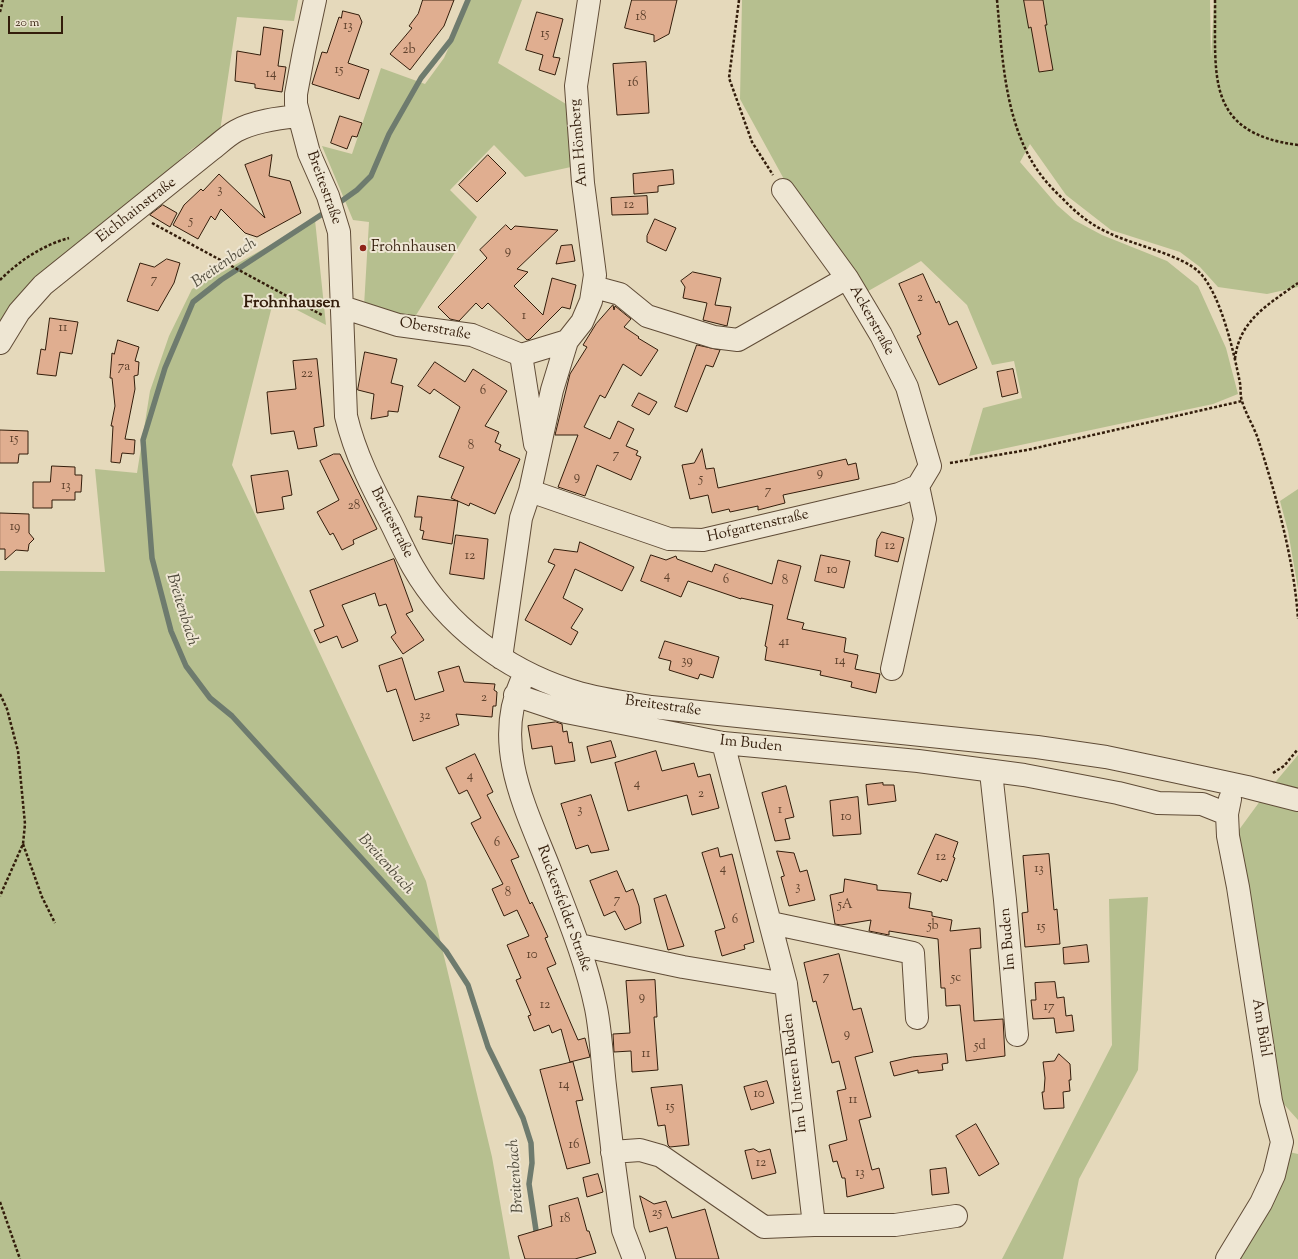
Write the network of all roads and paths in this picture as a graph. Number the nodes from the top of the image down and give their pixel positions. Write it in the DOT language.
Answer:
graph roads {
  1 [pos="3,0"];
  2 [pos="315,0"];
  3 [pos="589,0"];
  4 [pos="739,0"];
  5 [pos="997,0"];
  6 [pos="1215,0"];
  7 [pos="0,12"];
  8 [pos="298,116"];
  9 [pos="1298,145"];
  10 [pos="783,190"];
  11 [pos="134,214"];
  12 [pos="73,237"];
  13 [pos="847,278"];
  14 [pos="0,280"];
  15 [pos="1298,283"];
  16 [pos="594,287"];
  17 [pos="342,312"];
  18 [pos="567,341"];
  19 [pos="0,343"];
  20 [pos="521,355"];
  21 [pos="1235,362"];
  22 [pos="1242,401"];
  23 [pos="537,456"];
  24 [pos="930,466"];
  25 [pos="918,486"];
  26 [pos="530,491"];
  27 [pos="1298,615"];
  28 [pos="1298,619"];
  29 [pos="501,658"];
  30 [pos="892,669"];
  31 [pos="526,672"];
  32 [pos="0,694"];
  33 [pos="515,695"];
  34 [pos="723,743"];
  35 [pos="1298,749"];
  36 [pos="991,772"];
  37 [pos="1241,785"];
  38 [pos="1298,800"];
  39 [pos="1227,814"];
  40 [pos="23,844"];
  41 [pos="0,896"];
  42 [pos="55,923"];
  43 [pos="771,923"];
  44 [pos="578,945"];
  45 [pos="786,984"];
  46 [pos="917,1018"];
  47 [pos="1017,1035"];
  48 [pos="612,1152"];
  49 [pos="0,1202"];
  50 [pos="956,1216"];
  51 [pos="814,1225"];
  52 [pos="628,1255"];
  53 [pos="20,1259"];
  54 [pos="1227,1259"];
  1 -- 7 [label="path"];
  2 -- 8 [label="street, Breitestraße"];
  3 -- 16 [label="street, Am Hömberg"];
  4 -- 10 [label="path"];
  5 -- 21 [label="path"];
  6 -- 9 [label="path"];
  8 -- 11 [label="street, Eichhainstraße"];
  8 -- 17 [label="street, Breitestraße"];
  10 -- 13 [label="street, Ackerstraße"];
  11 -- 17 [label="path"];
  11 -- 19 [label="street, Eichhainstraße"];
  12 -- 14 [label="path"];
  13 -- 16 [label="street"];
  13 -- 24 [label="street, Ackerstraße"];
  15 -- 21 [label="path"];
  16 -- 18 [label="street, Am Hömberg"];
  17 -- 20 [label="street, Oberstraße"];
  17 -- 29 [label="street, Breitestraße"];
  18 -- 20 [label="street"];
  18 -- 23 [label="street"];
  20 -- 23 [label="street"];
  21 -- 22 [label="path"];
  22 -- 24 [label="path"];
  22 -- 27 [label="path"];
  23 -- 26 [label="street"];
  24 -- 25 [label="street"];
  25 -- 26 [label="street, Hofgartenstraße"];
  25 -- 30 [label="street"];
  26 -- 29 [label="street"];
  27 -- 28 [label="path"];
  29 -- 31 [label="street, Breitestraße"];
  31 -- 33 [label="street, Ruckersfelder Straße"];
  31 -- 37 [label="street, Breitestraße"];
  32 -- 40 [label="path"];
  33 -- 34 [label="street, Im Buden"];
  33 -- 44 [label="street, Ruckersfelder Straße"];
  34 -- 36 [label="street, Im Buden"];
  34 -- 43 [label="street, Im Unteren Buden"];
  35 -- 37 [label="path"];
  36 -- 39 [label="street, Im Buden"];
  36 -- 47 [label="street, Im Buden"];
  37 -- 38 [label="street, Breitestraße"];
  37 -- 39 [label="street, Am Bühl"];
  39 -- 54 [label="street, Am Bühl"];
  40 -- 41 [label="path"];
  40 -- 42 [label="path"];
  43 -- 45 [label="street, Im Unteren Buden"];
  43 -- 46 [label="street"];
  44 -- 45 [label="street"];
  44 -- 48 [label="street, Ruckersfelder Straße"];
  45 -- 51 [label="street, Im Unteren Buden"];
  48 -- 51 [label="street"];
  48 -- 52 [label="street, Ruckersfelder Straße"];
  49 -- 53 [label="path"];
  50 -- 51 [label="street"];
}
